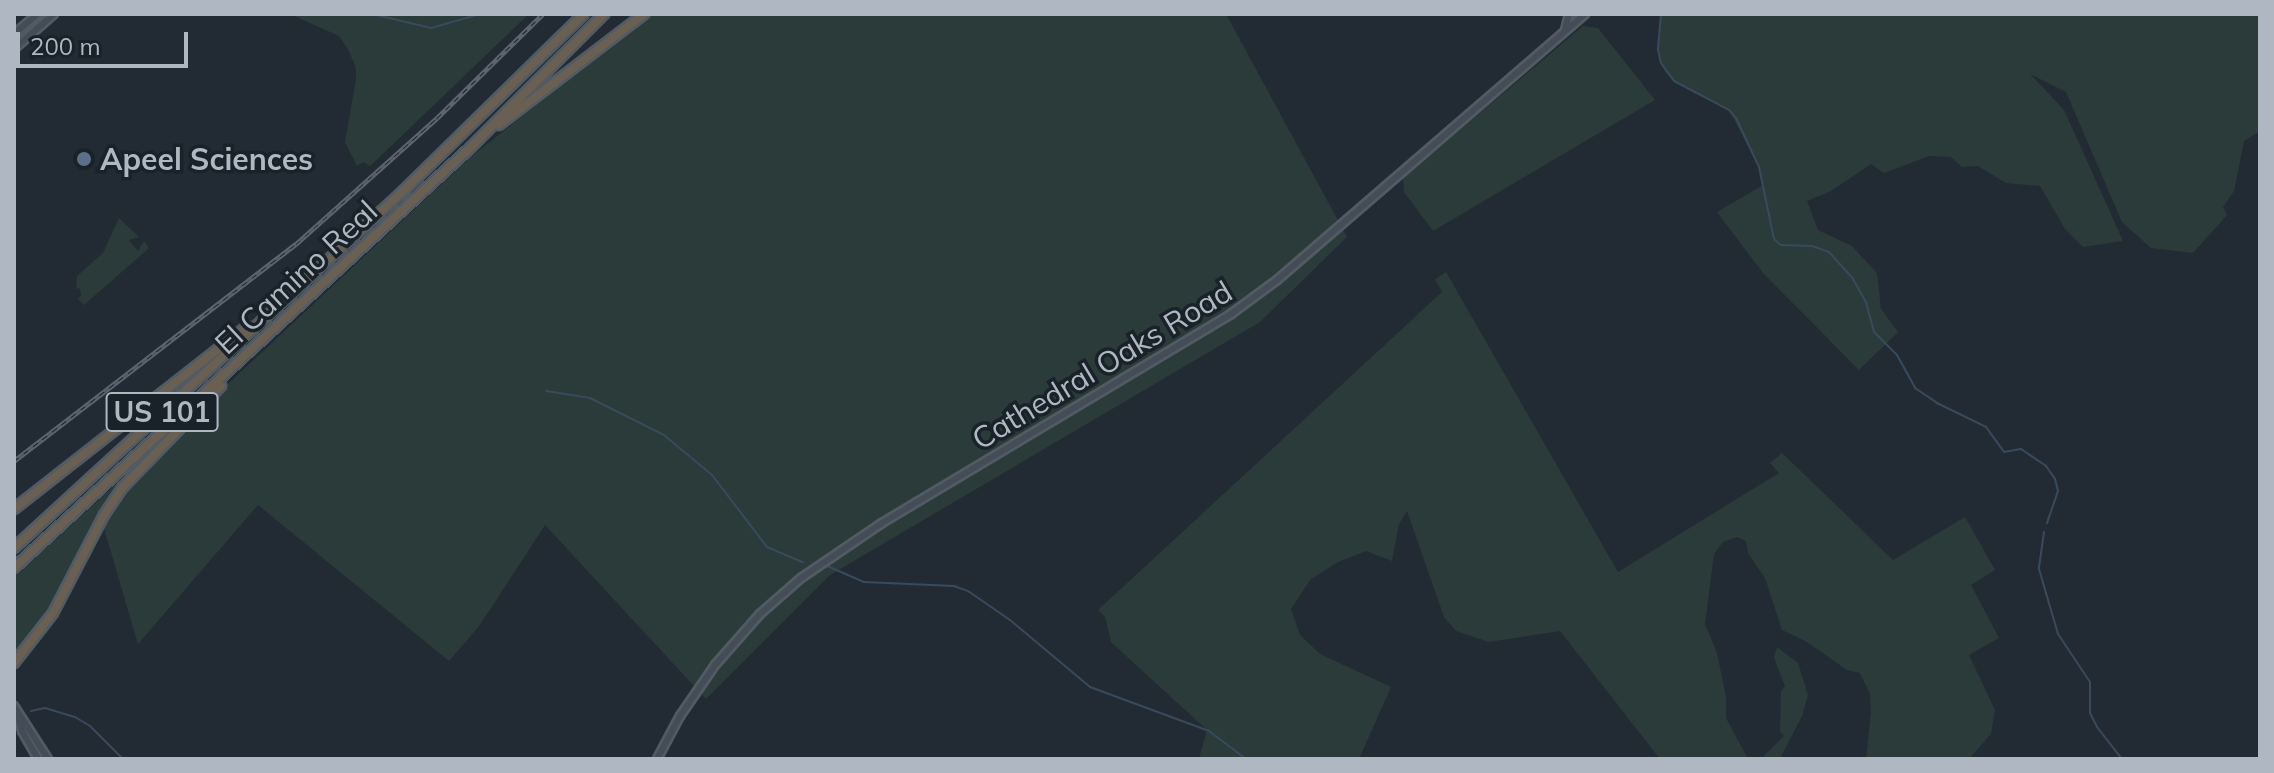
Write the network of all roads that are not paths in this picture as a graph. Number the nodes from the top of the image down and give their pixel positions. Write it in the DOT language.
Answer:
graph roads {
  1 [pos="38,14"];
  2 [pos="54,14"];
  3 [pos="584,14"];
  4 [pos="604,14"];
  5 [pos="644,14"];
  6 [pos="1569,14"];
  7 [pos="1585,14"];
  8 [pos="1564,31"];
  9 [pos="14,34"];
  10 [pos="14,49"];
  11 [pos="470,148"];
  12 [pos="310,276"];
  13 [pos="280,325"];
  14 [pos="14,509"];
  15 [pos="14,548"];
  16 [pos="14,568"];
  17 [pos="14,663"];
  18 [pos="16,708"];
  19 [pos="38,759"];
  20 [pos="48,759"];
  21 [pos="657,759"];
  1 -- 9 [label="main road"];
  2 -- 10 [label="main road"];
  3 -- 12 [label="highway, El Camino Real / US 101"];
  4 -- 11 [label="highway, El Camino Real / US 101"];
  5 -- 11 [label="highway"];
  6 -- 8 [label="main road"];
  7 -- 8 [label="main road, Cathedral Oaks Road"];
  8 -- 21 [label="main road, Cathedral Oaks Road"];
  11 -- 13 [label="highway, El Camino Real / US 101"];
  12 -- 14 [label="highway"];
  12 -- 15 [label="highway, El Camino Real / US 101"];
  13 -- 16 [label="highway, El Camino Real / US 101"];
  13 -- 17 [label="highway"];
  18 -- 19 [label="main road"];
  18 -- 20 [label="main road"];
}
